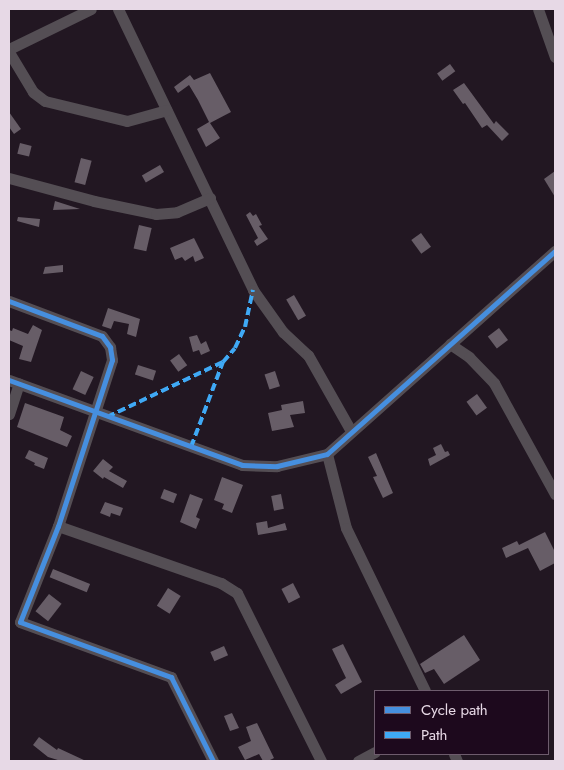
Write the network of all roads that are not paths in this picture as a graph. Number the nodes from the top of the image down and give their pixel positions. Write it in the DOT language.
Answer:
graph roads {
  1 [pos="91,9"];
  2 [pos="118,9"];
  3 [pos="538,9"];
  4 [pos="9,50"];
  5 [pos="555,58"];
  6 [pos="167,110"];
  7 [pos="9,178"];
  8 [pos="210,198"];
  9 [pos="555,251"];
  10 [pos="9,301"];
  11 [pos="450,344"];
  12 [pos="14,382"];
  13 [pos="96,413"];
  14 [pos="9,414"];
  15 [pos="351,431"];
  16 [pos="327,454"];
  17 [pos="555,494"];
  18 [pos="58,526"];
  19 [pos="425,690"];
  20 [pos="374,753"];
  21 [pos="213,761"];
  22 [pos="322,761"];
  23 [pos="358,761"];
  1 -- 4 [label="street"];
  2 -- 6 [label="street"];
  3 -- 5 [label="street"];
  4 -- 6 [label="street"];
  6 -- 8 [label="street"];
  7 -- 8 [label="street"];
  8 -- 15 [label="street"];
  9 -- 11 [label="street"];
  10 -- 13 [label="street"];
  11 -- 15 [label="street"];
  11 -- 17 [label="street"];
  12 -- 13 [label="street"];
  12 -- 14 [label="street"];
  13 -- 16 [label="street"];
  13 -- 18 [label="street"];
  15 -- 16 [label="street"];
  16 -- 19 [label="street"];
  18 -- 21 [label="street"];
  18 -- 22 [label="street"];
  20 -- 23 [label="street"];
}
